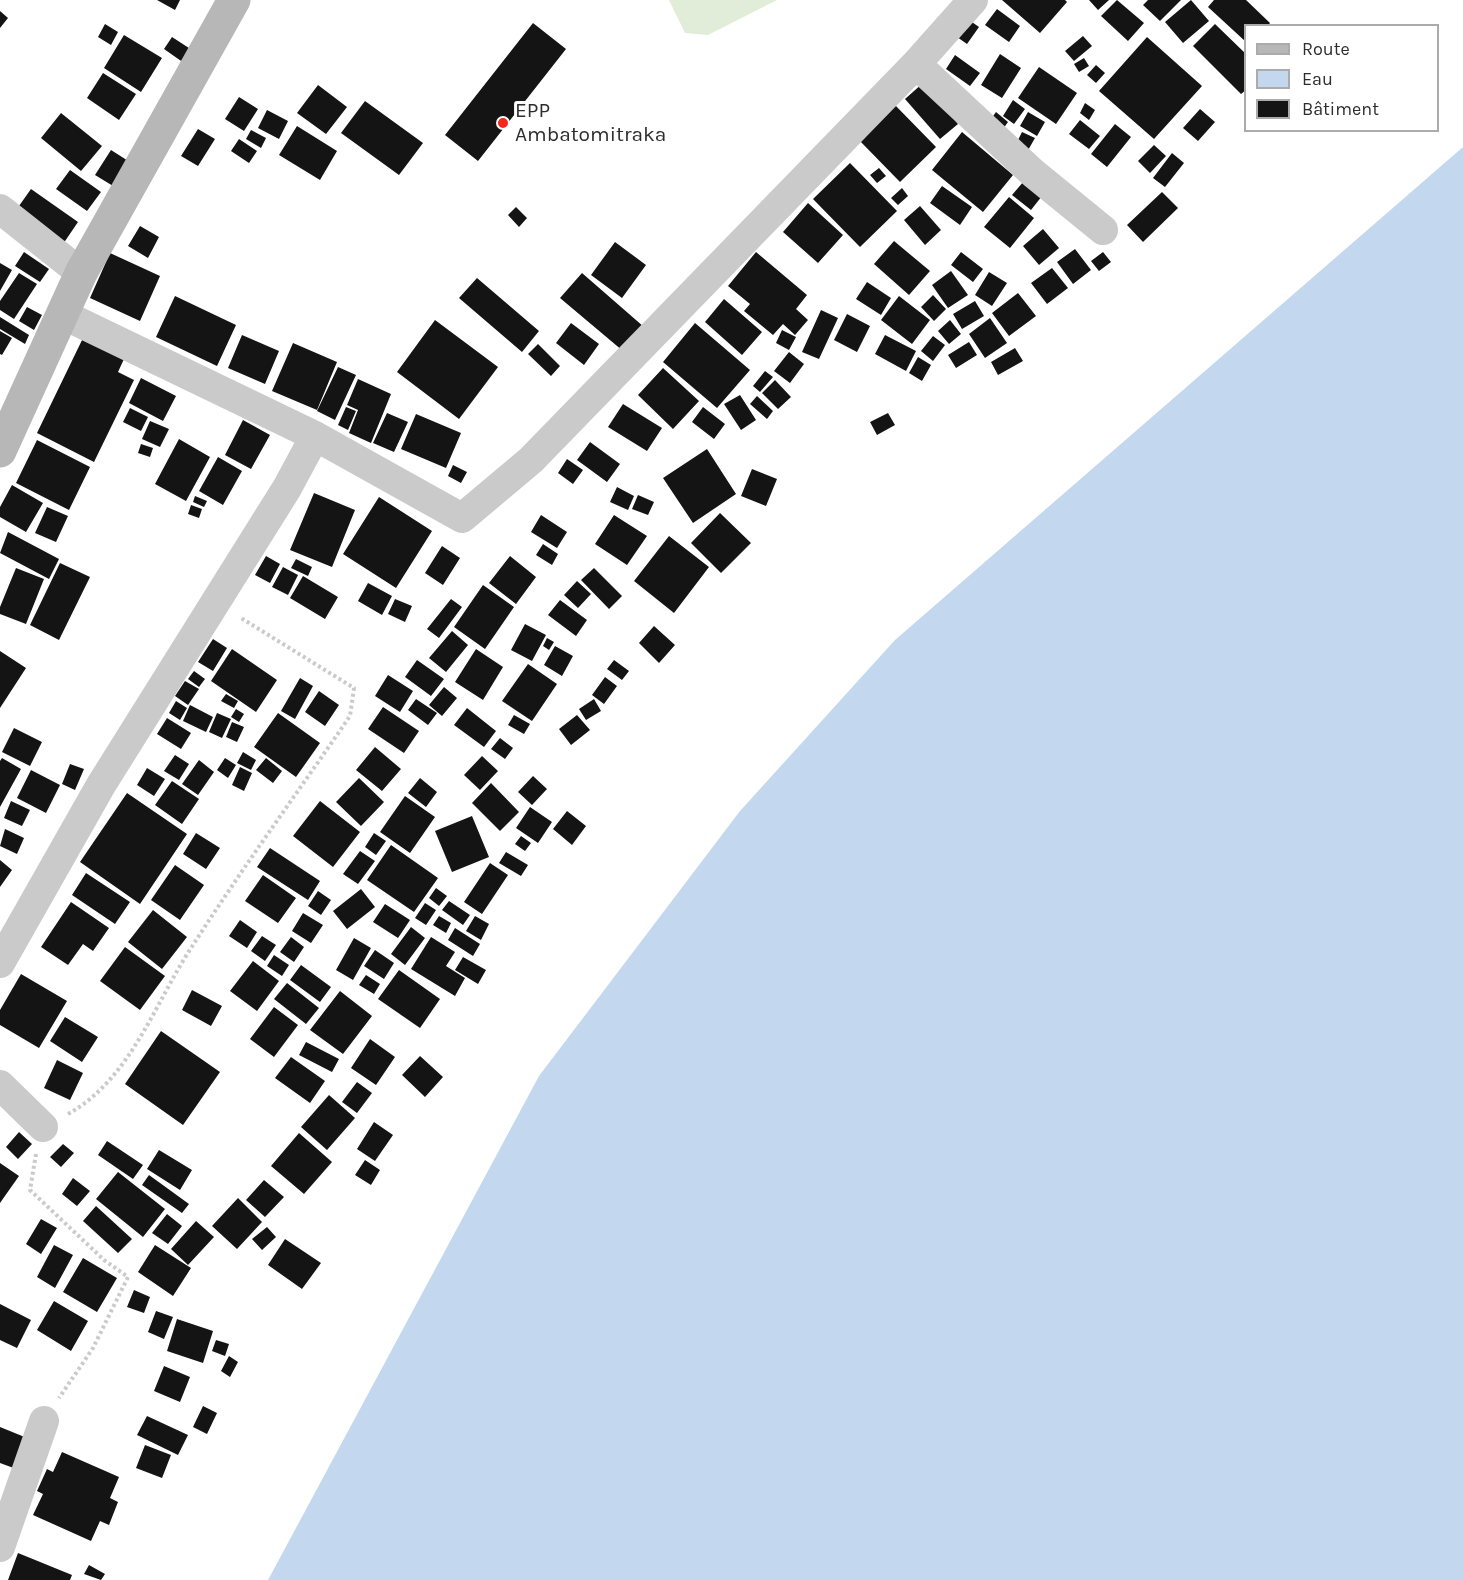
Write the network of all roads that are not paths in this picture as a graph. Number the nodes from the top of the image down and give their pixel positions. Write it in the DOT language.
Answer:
graph roads {
  1 [pos="234,0"];
  2 [pos="973,0"];
  3 [pos="916,64"];
  4 [pos="0,209"];
  5 [pos="1103,230"];
  6 [pos="81,273"];
  7 [pos="64,315"];
  8 [pos="315,436"];
  9 [pos="0,451"];
  10 [pos="0,963"];
  11 [pos="0,1085"];
  12 [pos="43,1127"];
  13 [pos="44,1421"];
  14 [pos="0,1547"];
  1 -- 6 [label="main road"];
  2 -- 3 [label="street"];
  3 -- 5 [label="street"];
  3 -- 8 [label="street"];
  4 -- 6 [label="street"];
  6 -- 7 [label="main road"];
  7 -- 8 [label="street"];
  7 -- 9 [label="main road"];
  8 -- 10 [label="street"];
  11 -- 12 [label="street"];
  13 -- 14 [label="street"];
}
